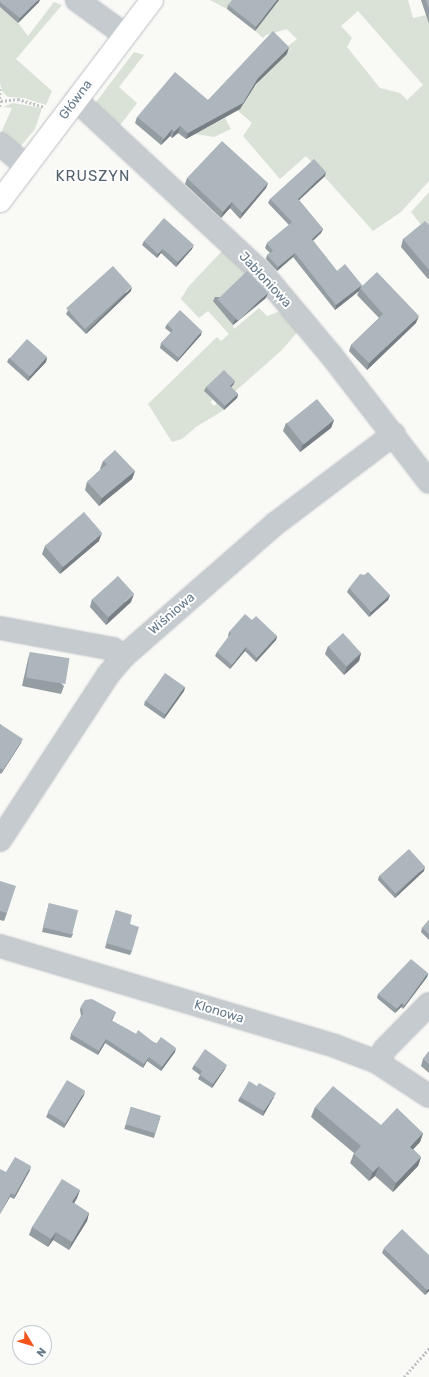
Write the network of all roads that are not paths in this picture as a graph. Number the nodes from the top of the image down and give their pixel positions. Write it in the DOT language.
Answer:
graph roads {
  1 [pos="77,0"];
  2 [pos="152,0"];
  3 [pos="124,35"];
  4 [pos="76,100"];
  5 [pos="0,144"];
  6 [pos="26,166"];
  7 [pos="0,201"];
  8 [pos="394,434"];
  9 [pos="429,482"];
  10 [pos="0,628"];
  11 [pos="123,657"];
  12 [pos="0,840"];
  13 [pos="0,946"];
  14 [pos="429,1004"];
  15 [pos="377,1062"];
  16 [pos="429,1096"];
  1 -- 3 [label="street"];
  2 -- 3 [label="main road, Główna"];
  3 -- 4 [label="main road, Główna"];
  4 -- 6 [label="main road, Główna"];
  4 -- 8 [label="street, Jabłoniowa"];
  5 -- 6 [label="street"];
  6 -- 7 [label="main road, Główna"];
  8 -- 9 [label="street, Jabłoniowa"];
  8 -- 11 [label="street, Wiśniowa"];
  10 -- 11 [label="street"];
  11 -- 12 [label="street, Wiśniowa"];
  13 -- 15 [label="street, Klonowa"];
  14 -- 15 [label="street"];
  15 -- 16 [label="street, Klonowa"];
}
